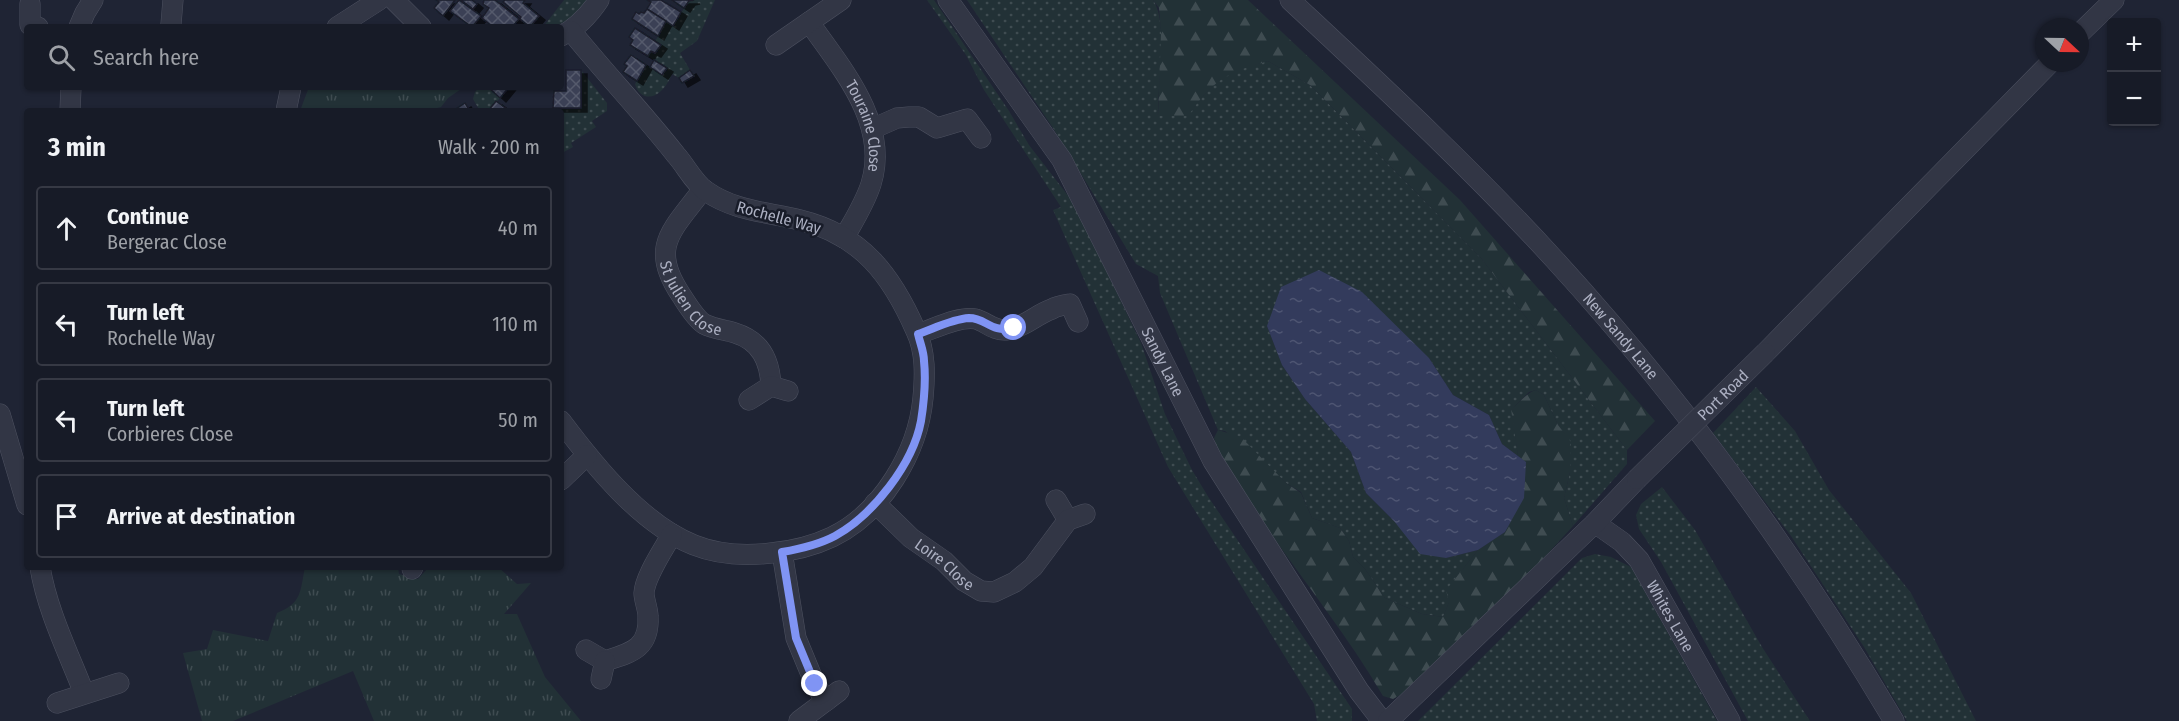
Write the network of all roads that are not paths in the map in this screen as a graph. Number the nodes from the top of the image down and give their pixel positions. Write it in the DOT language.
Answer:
graph roads {
  1 [pos="93,0"];
  2 [pos="173,0"];
  3 [pos="379,0"];
  4 [pos="394,0"];
  5 [pos="599,0"];
  6 [pos="841,0"];
  7 [pos="948,0"];
  8 [pos="1290,0"];
  9 [pos="2114,0"];
  10 [pos="30,4"];
  11 [pos="809,22"];
  12 [pos="30,24"];
  13 [pos="80,24"];
  14 [pos="171,24"];
  15 [pos="342,24"];
  16 [pos="418,24"];
  17 [pos="2089,24"];
  18 [pos="566,34"];
  19 [pos="776,45"];
  20 [pos="2041,72"];
  21 [pos="71,90"];
  22 [pos="290,90"];
  23 [pos="70,108"];
  24 [pos="287,108"];
  25 [pos="872,129"];
  26 [pos="981,138"];
  27 [pos="702,189"];
  28 [pos="844,238"];
  29 [pos="1078,322"];
  30 [pos="918,334"];
  31 [pos="749,400"];
  32 [pos="1,422"];
  33 [pos="564,425"];
  34 [pos="587,455"];
  35 [pos="564,477"];
  36 [pos="24,495"];
  37 [pos="1056,500"];
  38 [pos="875,503"];
  39 [pos="1595,523"];
  40 [pos="672,534"];
  41 [pos="782,552"];
  42 [pos="40,570"];
  43 [pos="586,650"];
  44 [pos="119,683"];
  45 [pos="84,693"];
  46 [pos="57,702"];
  47 [pos="1387,720"];
  48 [pos="799,721"];
  49 [pos="1730,721"];
  50 [pos="1894,721"];
  1 -- 13 [label="street"];
  2 -- 14 [label="street"];
  3 -- 15 [label="street"];
  4 -- 16 [label="street"];
  5 -- 18 [label="street"];
  6 -- 11 [label="street"];
  7 -- 47 [label="street, Sandy Lane"];
  8 -- 50 [label="street, New Sandy Lane"];
  9 -- 17 [label="street"];
  10 -- 12 [label="street"];
  11 -- 19 [label="street"];
  11 -- 25 [label="street, Touraine Close"];
  18 -- 27 [label="street, Rochelle Way"];
  20 -- 39 [label="street, Port Road, bridge"];
  21 -- 23 [label="street"];
  22 -- 24 [label="street"];
  25 -- 26 [label="street"];
  25 -- 28 [label="street, Touraine Close"];
  27 -- 28 [label="street, Rochelle Way"];
  27 -- 31 [label="street, St Julien Close"];
  28 -- 30 [label="street, Rochelle Way"];
  29 -- 30 [label="street"];
  30 -- 38 [label="street, Rochelle Way"];
  32 -- 36 [label="street"];
  33 -- 34 [label="street, Rochelle Way"];
  34 -- 35 [label="street"];
  34 -- 40 [label="street, Rochelle Way"];
  37 -- 38 [label="street, Loire Close"];
  38 -- 41 [label="street, Rochelle Way"];
  39 -- 47 [label="street, Port Road"];
  39 -- 49 [label="street, Whites Lane"];
  40 -- 41 [label="street, Rochelle Way"];
  40 -- 43 [label="street"];
  41 -- 48 [label="street"];
  42 -- 45 [label="street"];
  44 -- 45 [label="street"];
  45 -- 46 [label="street"];
}
